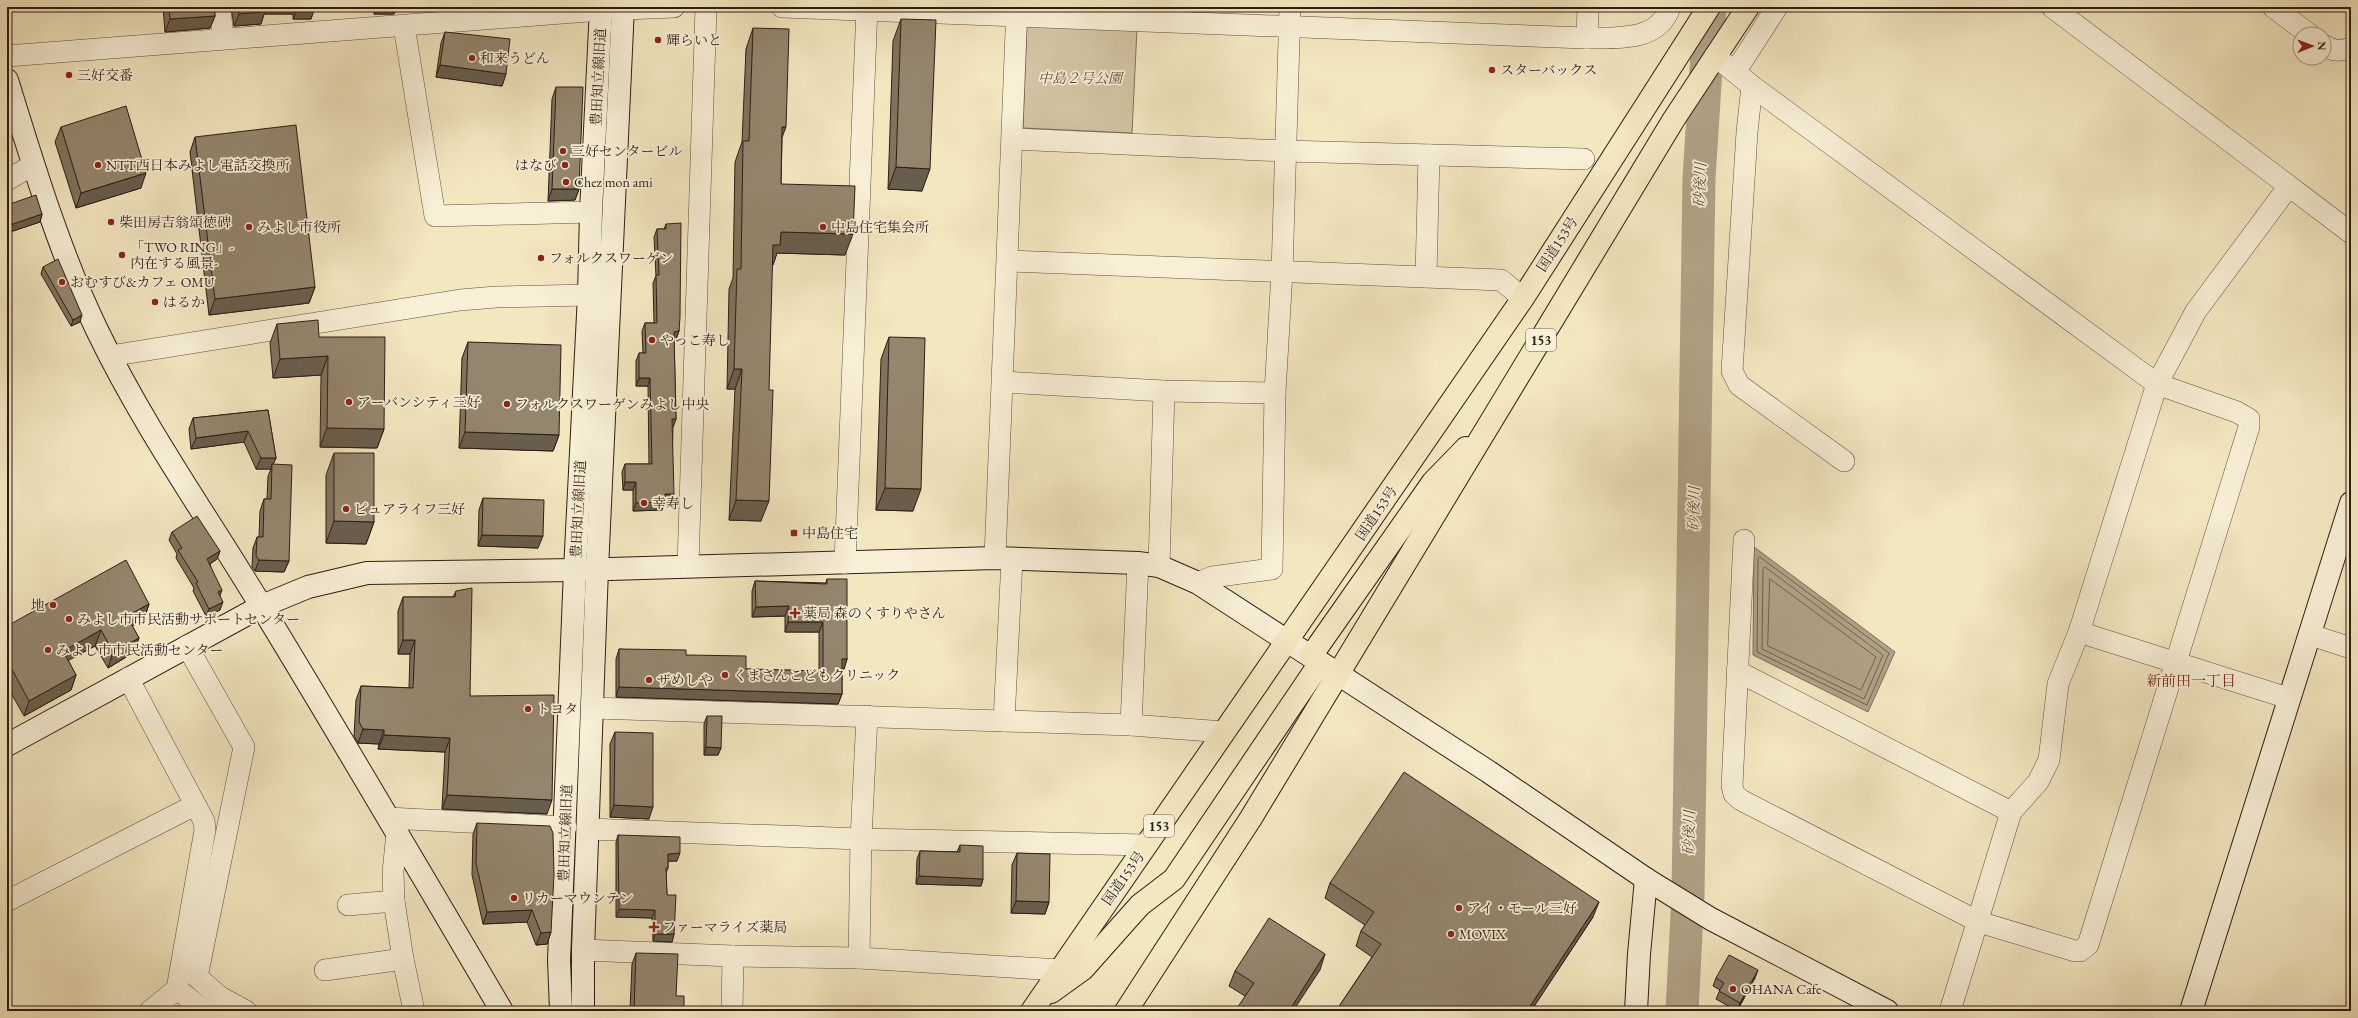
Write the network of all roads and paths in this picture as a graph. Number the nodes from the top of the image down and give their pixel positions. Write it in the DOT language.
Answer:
graph roads {
  1 [pos="220,7"];
  2 [pos="674,7"];
  3 [pos="706,7"];
  4 [pos="782,7"];
  5 [pos="1588,7"];
  6 [pos="1709,7"];
  7 [pos="1748,7"];
  8 [pos="1777,7"];
  9 [pos="2052,7"];
  10 [pos="2273,7"];
  11 [pos="601,8"];
  12 [pos="623,8"];
  13 [pos="867,9"];
  14 [pos="1017,12"];
  15 [pos="1668,13"];
  16 [pos="1290,16"];
  17 [pos="404,26"];
  18 [pos="2298,26"];
  19 [pos="1690,35"];
  20 [pos="223,38"];
  21 [pos="1587,38"];
  22 [pos="2351,48"];
  23 [pos="2332,50"];
  24 [pos="7,56"];
  25 [pos="1715,56"];
  26 [pos="1735,72"];
  27 [pos="7,80"];
  28 [pos="1752,86"];
  29 [pos="1013,139"];
  30 [pos="1285,151"];
  31 [pos="1429,155"];
  32 [pos="1584,159"];
  33 [pos="33,165"];
  34 [pos="7,180"];
  35 [pos="2289,186"];
  36 [pos="591,212"];
  37 [pos="2351,232"];
  38 [pos="1008,261"];
  39 [pos="1282,272"];
  40 [pos="1426,276"];
  41 [pos="589,295"];
  42 [pos="1523,298"];
  43 [pos="110,356"];
  44 [pos="1004,382"];
  45 [pos="2157,384"];
  46 [pos="1164,391"];
  47 [pos="1275,393"];
  48 [pos="1493,420"];
  49 [pos="1844,461"];
  50 [pos="2351,503"];
  51 [pos="1744,540"];
  52 [pos="1004,558"];
  53 [pos="845,563"];
  54 [pos="688,565"];
  55 [pos="1148,565"];
  56 [pos="597,569"];
  57 [pos="575,570"];
  58 [pos="1198,583"];
  59 [pos="262,606"];
  60 [pos="2079,632"];
  61 [pos="2311,635"];
  62 [pos="1288,641"];
  63 [pos="187,646"];
  64 [pos="2351,648"];
  65 [pos="2176,662"];
  66 [pos="1323,665"];
  67 [pos="1737,671"];
  68 [pos="128,678"];
  69 [pos="2288,698"];
  70 [pos="593,708"];
  71 [pos="867,716"];
  72 [pos="1004,721"];
  73 [pos="1131,725"];
  74 [pos="1224,732"];
  75 [pos="7,745"];
  76 [pos="195,805"];
  77 [pos="2011,812"];
  78 [pos="393,826"];
  79 [pos="566,827"];
  80 [pos="588,829"];
  81 [pos="861,839"];
  82 [pos="1146,845"];
  83 [pos="1646,879"];
  84 [pos="7,901"];
  85 [pos="394,901"];
  86 [pos="348,905"];
  87 [pos="1979,922"];
  88 [pos="583,950"];
  89 [pos="733,956"];
  90 [pos="859,958"];
  91 [pos="403,959"];
  92 [pos="325,970"];
  93 [pos="1060,970"];
  94 [pos="177,989"];
  95 [pos="1034,1007"];
  96 [pos="150,1011"];
  97 [pos="205,1011"];
  98 [pos="246,1011"];
  99 [pos="414,1011"];
  100 [pos="502,1011"];
  101 [pos="560,1011"];
  102 [pos="583,1011"];
  103 [pos="732,1011"];
  104 [pos="1126,1011"];
  105 [pos="1636,1011"];
  106 [pos="1887,1011"];
  107 [pos="1950,1011"];
  108 [pos="2191,1011"];
  1 -- 20 [label="street"];
  2 -- 12 [label="street"];
  3 -- 54 [label="street"];
  4 -- 13 [label="street"];
  5 -- 21 [label="street"];
  6 -- 19 [label="highway, 国道153号 / 153"];
  7 -- 25 [label="highway, 153"];
  8 -- 26 [label="street"];
  9 -- 35 [label="street"];
  10 -- 18 [label="street"];
  11 -- 12 [label="street"];
  11 -- 17 [label="street"];
  11 -- 36 [label="street, 豊田知立線旧道"];
  12 -- 56 [label="street, 豊田知立線旧道"];
  13 -- 14 [label="street"];
  13 -- 53 [label="street"];
  14 -- 16 [label="street"];
  14 -- 29 [label="street"];
  15 -- 19 [label="street"];
  15 -- 21 [label="street"];
  16 -- 21 [label="street"];
  16 -- 30 [label="street"];
  17 -- 20 [label="street"];
  17 -- 36 [label="street"];
  19 -- 42 [label="highway, 国道153号 / 153"];
  20 -- 24 [label="street"];
  22 -- 23 [label="street"];
  25 -- 26 [label="street"];
  25 -- 48 [label="highway, 153"];
  26 -- 28 [label="street"];
  27 -- 33 [label="street"];
  28 -- 45 [label="street"];
  28 -- 49 [label="street"];
  29 -- 30 [label="street"];
  29 -- 38 [label="street"];
  30 -- 31 [label="street"];
  30 -- 39 [label="street"];
  31 -- 32 [label="street"];
  31 -- 40 [label="street"];
  33 -- 34 [label="street"];
  33 -- 43 [label="street"];
  35 -- 37 [label="street"];
  35 -- 45 [label="street"];
  36 -- 41 [label="street, 豊田知立線旧道"];
  38 -- 39 [label="street"];
  38 -- 44 [label="street"];
  39 -- 40 [label="street"];
  39 -- 47 [label="street"];
  40 -- 42 [label="street"];
  41 -- 43 [label="street"];
  41 -- 57 [label="street, 豊田知立線旧道"];
  42 -- 62 [label="highway, 国道153号 / 153"];
  43 -- 59 [label="street"];
  44 -- 46 [label="street"];
  44 -- 52 [label="street"];
  45 -- 60 [label="street"];
  45 -- 65 [label="street"];
  46 -- 47 [label="street"];
  46 -- 55 [label="street"];
  47 -- 58 [label="street"];
  48 -- 66 [label="highway, 153"];
  48 -- 66 [label="highway, 153"];
  50 -- 61 [label="street"];
  51 -- 67 [label="street"];
  52 -- 53 [label="street"];
  52 -- 55 [label="street"];
  52 -- 72 [label="street"];
  53 -- 54 [label="street"];
  54 -- 56 [label="street"];
  55 -- 58 [label="street"];
  55 -- 73 [label="street"];
  56 -- 57 [label="street"];
  56 -- 70 [label="street, 豊田知立線旧道"];
  57 -- 59 [label="street"];
  57 -- 79 [label="street, 豊田知立線旧道"];
  58 -- 62 [label="street"];
  59 -- 63 [label="street"];
  59 -- 78 [label="street"];
  60 -- 65 [label="street"];
  60 -- 77 [label="street"];
  61 -- 64 [label="street"];
  61 -- 69 [label="street"];
  62 -- 66 [label="street"];
  62 -- 74 [label="highway, 国道153号 / 153"];
  63 -- 68 [label="street"];
  63 -- 98 [label="street"];
  65 -- 69 [label="street"];
  65 -- 87 [label="street"];
  66 -- 83 [label="street"];
  66 -- 95 [label="highway, 153"];
  66 -- 104 [label="highway, 153"];
  67 -- 77 [label="street"];
  67 -- 87 [label="street"];
  68 -- 75 [label="street"];
  68 -- 76 [label="street"];
  69 -- 108 [label="street"];
  70 -- 71 [label="street"];
  70 -- 80 [label="street, 豊田知立線旧道"];
  71 -- 72 [label="street"];
  71 -- 81 [label="street"];
  72 -- 73 [label="street"];
  73 -- 74 [label="street"];
  74 -- 82 [label="highway, 国道153号 / 153"];
  76 -- 84 [label="street"];
  76 -- 94 [label="street"];
  77 -- 87 [label="street"];
  78 -- 79 [label="street"];
  78 -- 85 [label="street"];
  78 -- 100 [label="street"];
  79 -- 101 [label="street, 豊田知立線旧道"];
  80 -- 81 [label="street"];
  80 -- 88 [label="street, 豊田知立線旧道"];
  81 -- 82 [label="street"];
  81 -- 90 [label="street"];
  82 -- 93 [label="highway, 国道153号 / 153"];
  83 -- 105 [label="street"];
  83 -- 106 [label="street"];
  85 -- 86 [label="street"];
  85 -- 91 [label="street"];
  87 -- 107 [label="street"];
  88 -- 89 [label="street"];
  88 -- 102 [label="street, 豊田知立線旧道"];
  89 -- 90 [label="street"];
  89 -- 103 [label="street"];
  90 -- 93 [label="street"];
  91 -- 92 [label="street"];
  91 -- 99 [label="street"];
  93 -- 95 [label="highway, 国道153号 / 153"];
  94 -- 96 [label="street"];
  94 -- 97 [label="street"];
}
